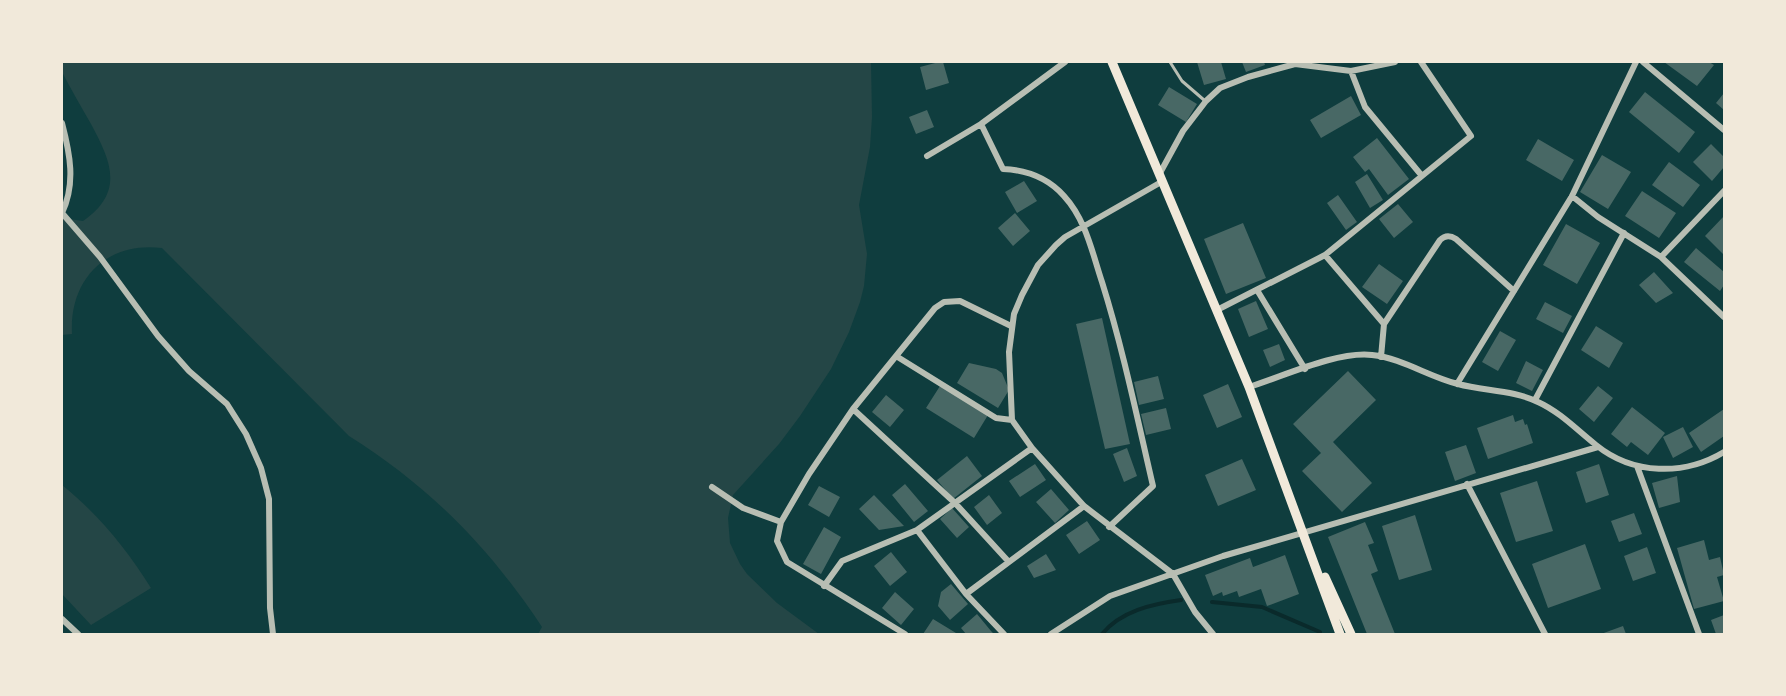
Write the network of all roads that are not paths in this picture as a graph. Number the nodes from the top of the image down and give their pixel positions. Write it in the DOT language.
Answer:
graph roads {
  1 [pos="1065,62"];
  2 [pos="1112,62"];
  3 [pos="1170,62"];
  4 [pos="1395,62"];
  5 [pos="1421,62"];
  6 [pos="1636,62"];
  7 [pos="1643,62"];
  8 [pos="1351,71"];
  9 [pos="1206,101"];
  10 [pos="62,123"];
  11 [pos="981,124"];
  12 [pos="1725,130"];
  13 [pos="927,156"];
  14 [pos="1422,176"];
  15 [pos="1161,177"];
  16 [pos="1725,191"];
  17 [pos="1572,196"];
  18 [pos="62,213"];
  19 [pos="1084,226"];
  20 [pos="1624,233"];
  21 [pos="1325,255"];
  22 [pos="1661,257"];
  23 [pos="1257,290"];
  24 [pos="1514,291"];
  25 [pos="1217,310"];
  26 [pos="1725,317"];
  27 [pos="1384,324"];
  28 [pos="1011,327"];
  29 [pos="896,356"];
  30 [pos="1381,357"];
  31 [pos="1305,369"];
  32 [pos="1457,384"];
  33 [pos="1250,387"];
  34 [pos="1535,400"];
  35 [pos="853,409"];
  36 [pos="1012,420"];
  37 [pos="1598,447"];
  38 [pos="1032,448"];
  39 [pos="1725,452"];
  40 [pos="1637,466"];
  41 [pos="1467,484"];
  42 [pos="712,487"];
  43 [pos="955,503"];
  44 [pos="1084,506"];
  45 [pos="781,522"];
  46 [pos="1109,527"];
  47 [pos="917,530"];
  48 [pos="1303,531"];
  49 [pos="1008,561"];
  50 [pos="1173,574"];
  51 [pos="824,586"];
  52 [pos="966,594"];
  53 [pos="62,619"];
  54 [pos="78,634"];
  55 [pos="273,634"];
  56 [pos="905,634"];
  57 [pos="1005,634"];
  58 [pos="1051,634"];
  59 [pos="1213,634"];
  60 [pos="1340,634"];
  61 [pos="1351,634"];
  62 [pos="1545,634"];
  63 [pos="1699,634"];
  1 -- 11 [label="street"];
  2 -- 15 [label="main road"];
  3 -- 9 [label="lane"];
  4 -- 8 [label="street"];
  5 -- 14 [label="street"];
  6 -- 17 [label="street"];
  7 -- 12 [label="street"];
  8 -- 9 [label="street"];
  8 -- 14 [label="street"];
  9 -- 15 [label="street"];
  10 -- 18 [label="street"];
  11 -- 13 [label="street"];
  11 -- 19 [label="street"];
  14 -- 21 [label="street"];
  15 -- 19 [label="street"];
  15 -- 25 [label="main road"];
  16 -- 22 [label="street"];
  17 -- 20 [label="street"];
  17 -- 24 [label="street"];
  18 -- 55 [label="street"];
  19 -- 28 [label="street"];
  19 -- 46 [label="street"];
  20 -- 22 [label="street"];
  20 -- 34 [label="street"];
  21 -- 23 [label="street"];
  21 -- 27 [label="street"];
  22 -- 26 [label="street"];
  23 -- 25 [label="street"];
  23 -- 31 [label="street"];
  24 -- 27 [label="street"];
  24 -- 32 [label="street"];
  25 -- 33 [label="main road"];
  27 -- 30 [label="street"];
  28 -- 29 [label="street"];
  28 -- 36 [label="street"];
  29 -- 35 [label="street"];
  29 -- 36 [label="street"];
  30 -- 31 [label="street"];
  30 -- 32 [label="street"];
  31 -- 33 [label="street"];
  32 -- 34 [label="street"];
  33 -- 48 [label="main road"];
  34 -- 37 [label="street"];
  35 -- 43 [label="street"];
  35 -- 45 [label="street"];
  36 -- 38 [label="street"];
  37 -- 40 [label="street"];
  37 -- 41 [label="street"];
  38 -- 43 [label="street"];
  38 -- 44 [label="street"];
  39 -- 40 [label="street"];
  40 -- 63 [label="street"];
  41 -- 48 [label="street"];
  41 -- 62 [label="street"];
  42 -- 45 [label="street"];
  43 -- 47 [label="street"];
  43 -- 49 [label="street"];
  44 -- 46 [label="street"];
  44 -- 49 [label="street"];
  45 -- 51 [label="street"];
  46 -- 50 [label="street"];
  47 -- 51 [label="street"];
  47 -- 52 [label="street"];
  48 -- 50 [label="street"];
  48 -- 60 [label="main road"];
  48 -- 61 [label="main road"];
  49 -- 52 [label="street"];
  50 -- 58 [label="street"];
  50 -- 59 [label="street"];
  51 -- 56 [label="street"];
  52 -- 57 [label="street"];
  53 -- 54 [label="street"];
}
